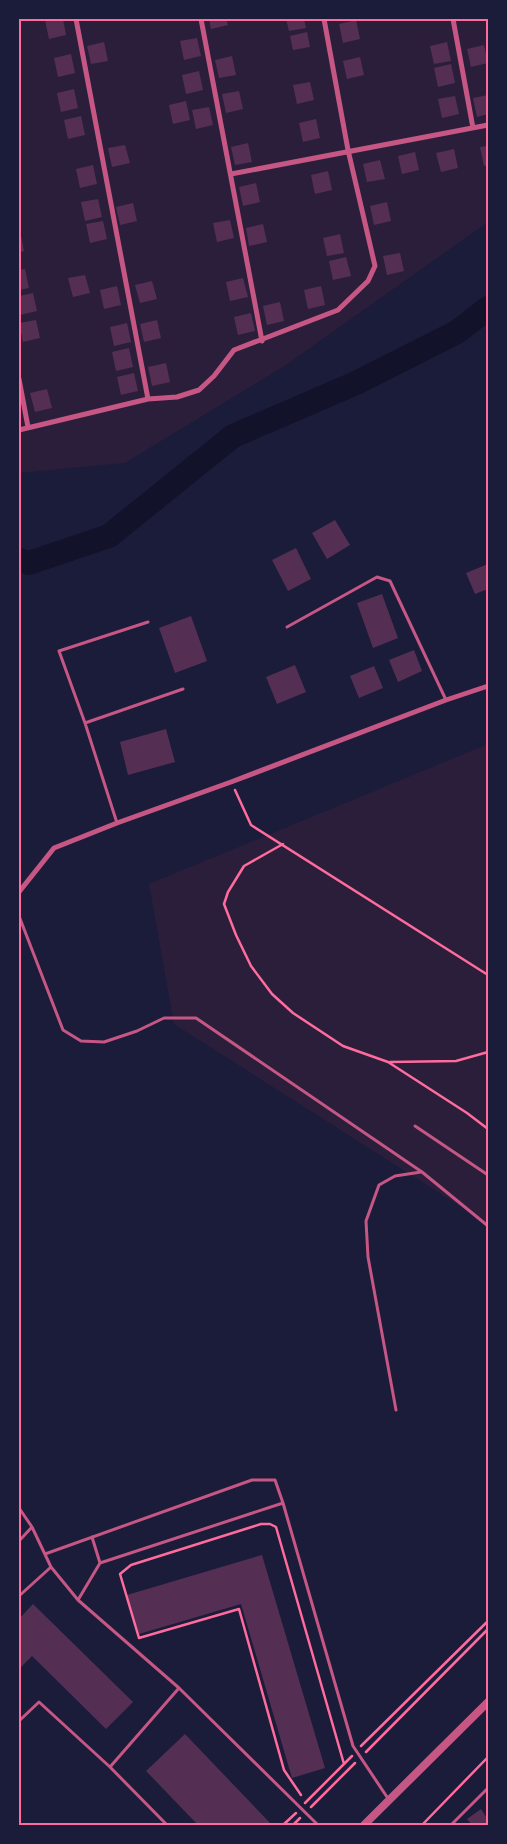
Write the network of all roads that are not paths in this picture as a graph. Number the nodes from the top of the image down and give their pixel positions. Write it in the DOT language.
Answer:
graph roads {
  1 [pos="76,19"];
  2 [pos="201,19"];
  3 [pos="324,19"];
  4 [pos="453,19"];
  5 [pos="488,125"];
  6 [pos="472,128"];
  7 [pos="348,150"];
  8 [pos="231,174"];
  9 [pos="262,340"];
  10 [pos="19,379"];
  11 [pos="148,399"];
  12 [pos="28,427"];
  13 [pos="19,430"];
  14 [pos="148,622"];
  15 [pos="287,627"];
  16 [pos="488,686"];
  17 [pos="183,689"];
  18 [pos="446,700"];
  19 [pos="85,723"];
  20 [pos="117,822"];
  21 [pos="19,892"];
  22 [pos="19,916"];
  23 [pos="415,1126"];
  24 [pos="422,1172"];
  25 [pos="488,1175"];
  26 [pos="488,1226"];
  27 [pos="396,1410"];
  28 [pos="283,1503"];
  29 [pos="19,1508"];
  30 [pos="32,1527"];
  31 [pos="92,1538"];
  32 [pos="19,1541"];
  33 [pos="45,1554"];
  34 [pos="100,1563"];
  35 [pos="51,1567"];
  36 [pos="19,1596"];
  37 [pos="78,1600"];
  38 [pos="179,1688"];
  39 [pos="488,1702"];
  40 [pos="19,1721"];
  41 [pos="110,1767"];
  42 [pos="488,1788"];
  43 [pos="389,1800"];
  44 [pos="167,1825"];
  45 [pos="318,1825"];
  46 [pos="364,1825"];
  47 [pos="451,1825"];
  1 -- 11 [label="street"];
  2 -- 8 [label="street"];
  3 -- 7 [label="street"];
  4 -- 6 [label="street"];
  5 -- 6 [label="street"];
  6 -- 7 [label="street"];
  7 -- 8 [label="street"];
  7 -- 9 [label="street"];
  8 -- 9 [label="street"];
  9 -- 11 [label="street"];
  10 -- 12 [label="street"];
  11 -- 12 [label="street"];
  12 -- 13 [label="street"];
  14 -- 19 [label="lane"];
  15 -- 18 [label="lane"];
  16 -- 18 [label="street"];
  17 -- 19 [label="lane"];
  18 -- 20 [label="street"];
  19 -- 20 [label="lane"];
  20 -- 21 [label="street"];
  22 -- 24 [label="lane"];
  23 -- 25 [label="lane"];
  24 -- 26 [label="lane"];
  24 -- 27 [label="lane"];
  28 -- 31 [label="lane"];
  28 -- 34 [label="lane"];
  28 -- 43 [label="lane"];
  29 -- 30 [label="lane"];
  30 -- 32 [label="lane"];
  30 -- 33 [label="lane"];
  31 -- 33 [label="lane"];
  31 -- 34 [label="lane"];
  33 -- 35 [label="lane"];
  34 -- 37 [label="lane"];
  35 -- 36 [label="lane"];
  35 -- 37 [label="lane"];
  37 -- 38 [label="lane"];
  38 -- 41 [label="lane"];
  38 -- 45 [label="lane"];
  39 -- 43 [label="street"];
  40 -- 41 [label="lane"];
  41 -- 44 [label="lane"];
  42 -- 47 [label="lane"];
  43 -- 46 [label="street"];
}
